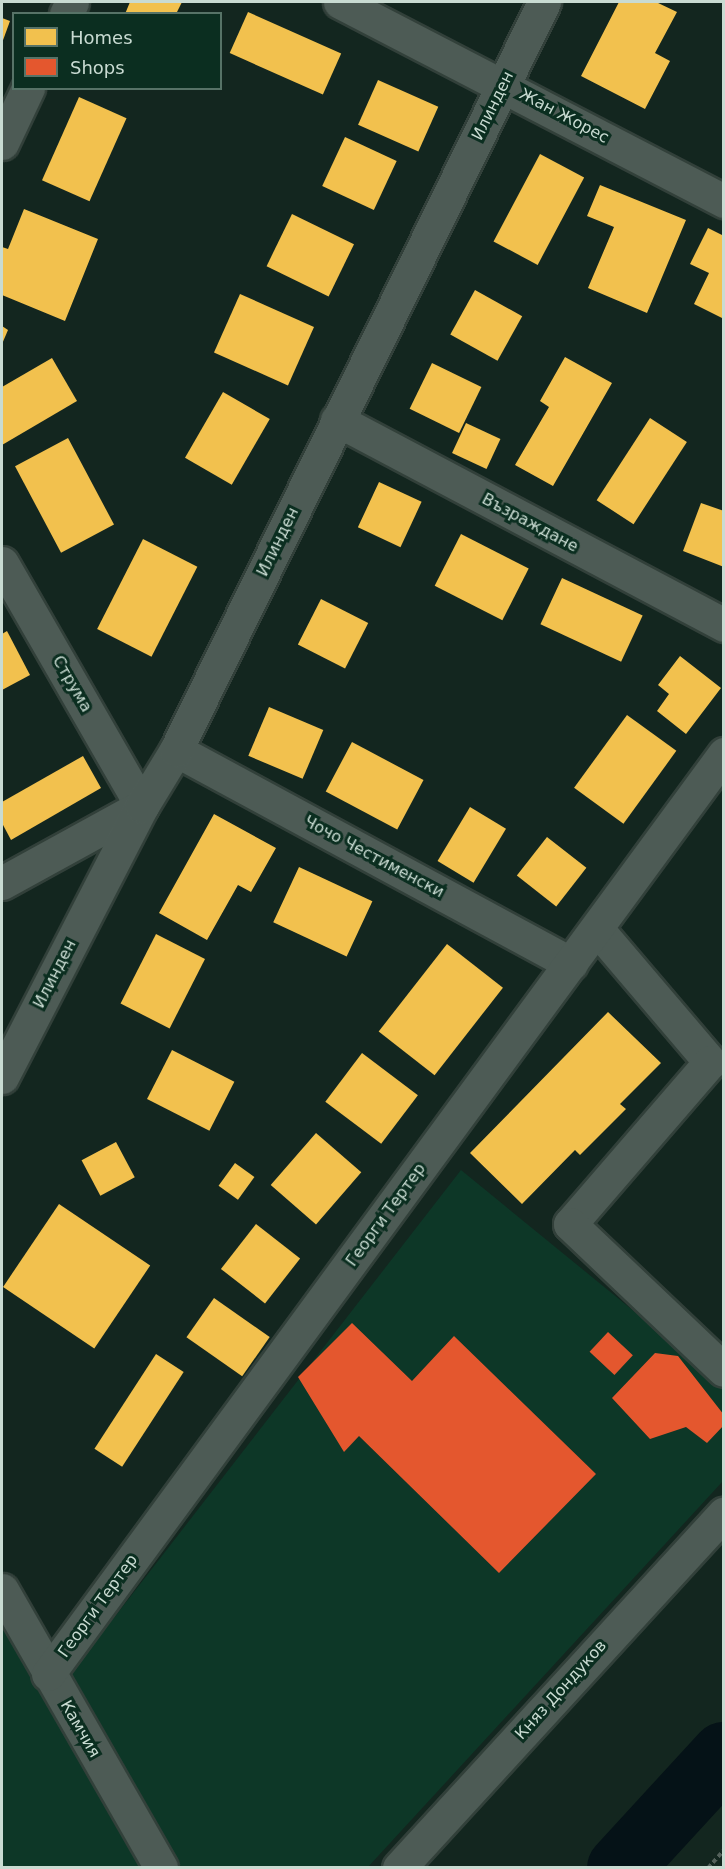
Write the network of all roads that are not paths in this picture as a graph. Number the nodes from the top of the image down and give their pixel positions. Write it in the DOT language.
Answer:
graph roads {
  1 [pos="340,2"];
  2 [pos="544,2"];
  3 [pos="504,85"];
  4 [pos="27,90"];
  5 [pos="2,143"];
  6 [pos="723,201"];
  7 [pos="337,420"];
  8 [pos="2,563"];
  9 [pos="723,625"];
  10 [pos="176,750"];
  11 [pos="723,754"];
  12 [pos="142,806"];
  13 [pos="2,883"];
  14 [pos="597,929"];
  15 [pos="571,964"];
  16 [pos="2,1077"];
  17 [pos="723,1370"];
  18 [pos="723,1513"];
  19 [pos="2,1590"];
  20 [pos="48,1674"];
  21 [pos="161,1868"];
  22 [pos="399,1868"];
  1 -- 3 [label="street, Жан Жорес"];
  2 -- 3 [label="street, Илинден"];
  3 -- 6 [label="street, Жан Жорес"];
  3 -- 7 [label="street, Илинден"];
  4 -- 5 [label="street"];
  7 -- 9 [label="street, Възраждане"];
  7 -- 10 [label="street, Илинден"];
  8 -- 12 [label="street, Струма"];
  10 -- 12 [label="street, Илинден"];
  10 -- 15 [label="street, Чочо Честименски"];
  11 -- 14 [label="street, Георги Тертер"];
  12 -- 13 [label="street"];
  12 -- 16 [label="street, Илинден"];
  14 -- 15 [label="street, Георги Тертер"];
  14 -- 17 [label="street"];
  15 -- 20 [label="street, Георги Тертер"];
  18 -- 22 [label="street, Княз Дондуков"];
  19 -- 20 [label="street, Камчия"];
  20 -- 21 [label="street, Камчия"];
}
